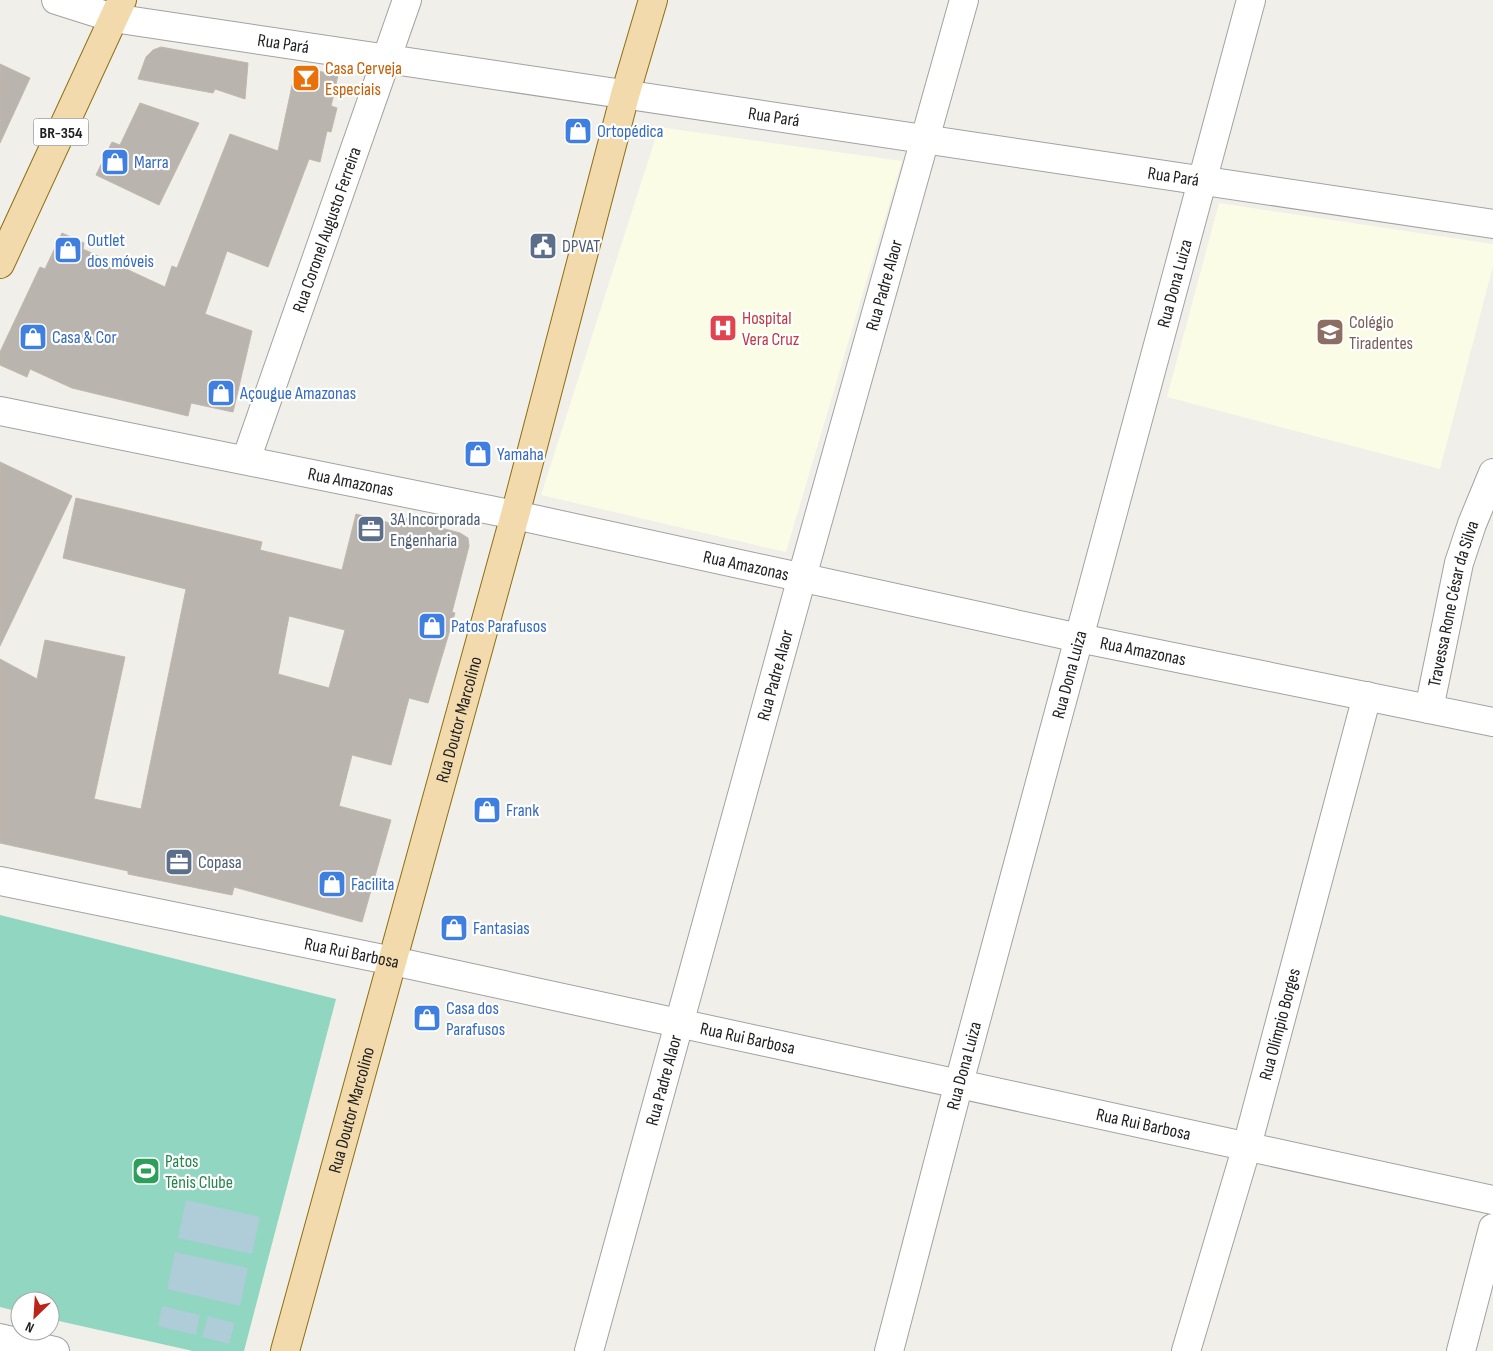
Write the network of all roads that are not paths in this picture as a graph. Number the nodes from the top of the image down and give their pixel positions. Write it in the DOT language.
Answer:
graph roads {
  1 [pos="56,0"];
  2 [pos="407,0"];
  3 [pos="653,0"];
  4 [pos="964,0"];
  5 [pos="1251,0"];
  6 [pos="118,9"];
  7 [pos="387,59"];
  8 [pos="625,95"];
  9 [pos="923,139"];
  10 [pos="1202,181"];
  11 [pos="1493,224"];
  12 [pos="0,264"];
  13 [pos="0,411"];
  14 [pos="246,460"];
  15 [pos="1493,473"];
  16 [pos="515,515"];
  17 [pos="802,577"];
  18 [pos="1079,638"];
  19 [pos="1367,696"];
  20 [pos="1429,709"];
  21 [pos="1493,722"];
  22 [pos="0,881"];
  23 [pos="393,961"];
  24 [pos="680,1023"];
  25 [pos="959,1083"];
  26 [pos="1247,1146"];
  27 [pos="1493,1200"];
  28 [pos="1493,1228"];
  29 [pos="0,1338"];
  30 [pos="55,1351"];
  31 [pos="285,1351"];
  32 [pos="589,1351"];
  33 [pos="890,1351"];
  34 [pos="1186,1351"];
  35 [pos="1461,1351"];
  1 -- 6 [label="street, Rua Pará"];
  2 -- 7 [label="street, Rua Coronel Augusto Ferreira"];
  3 -- 8 [label="main road, Rua Doutor Marcolino"];
  4 -- 9 [label="street, Rua Padre Alaor"];
  5 -- 10 [label="street, Rua Dona Luiza"];
  6 -- 7 [label="street, Rua Pará"];
  6 -- 12 [label="main road, BR-354"];
  7 -- 8 [label="street, Rua Pará"];
  7 -- 14 [label="street, Rua Coronel Augusto Ferreira"];
  8 -- 9 [label="street, Rua Pará"];
  8 -- 16 [label="main road, Rua Doutor Marcolino"];
  9 -- 10 [label="street, Rua Pará"];
  9 -- 17 [label="street, Rua Padre Alaor"];
  10 -- 11 [label="street, Rua Pará"];
  10 -- 18 [label="street, Rua Dona Luiza"];
  13 -- 14 [label="street, Rua Amazonas"];
  14 -- 16 [label="street, Rua Amazonas"];
  15 -- 20 [label="street, Travessa Rone César da Silva"];
  16 -- 17 [label="street, Rua Amazonas"];
  16 -- 23 [label="main road, Rua Doutor Marcolino"];
  17 -- 18 [label="street, Rua Amazonas"];
  17 -- 24 [label="street, Rua Padre Alaor"];
  18 -- 19 [label="street, Rua Amazonas"];
  18 -- 25 [label="street, Rua Dona Luiza"];
  19 -- 20 [label="street, Rua Amazonas"];
  19 -- 26 [label="street, Rua Olímpio Borges"];
  20 -- 21 [label="street, Rua Amazonas"];
  22 -- 23 [label="street, Rua Rui Barbosa"];
  23 -- 24 [label="street, Rua Rui Barbosa"];
  23 -- 31 [label="main road, Rua Doutor Marcolino"];
  24 -- 25 [label="street, Rua Rui Barbosa"];
  24 -- 32 [label="street, Rua Padre Alaor"];
  25 -- 26 [label="street, Rua Rui Barbosa"];
  25 -- 33 [label="street, Rua Dona Luiza"];
  26 -- 27 [label="street, Rua Rui Barbosa"];
  26 -- 34 [label="street, Rua Olímpio Borges"];
  28 -- 35 [label="street"];
  29 -- 30 [label="street"];
}
